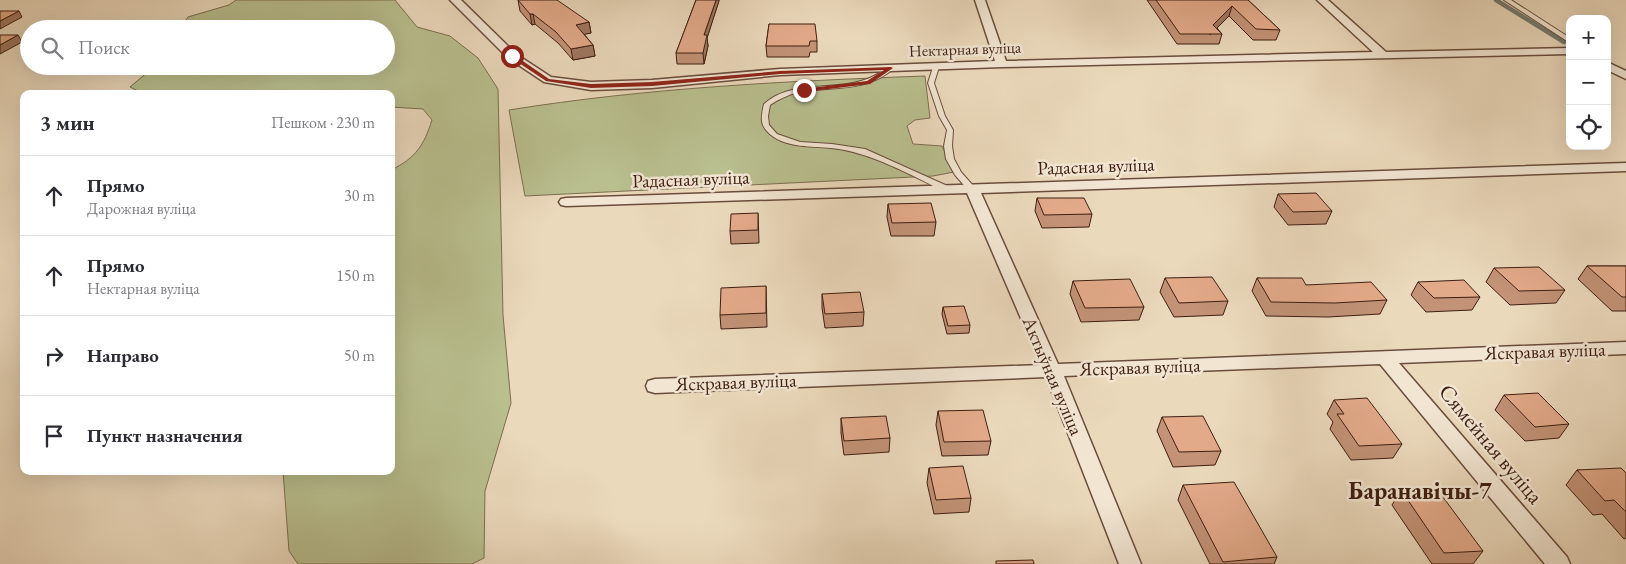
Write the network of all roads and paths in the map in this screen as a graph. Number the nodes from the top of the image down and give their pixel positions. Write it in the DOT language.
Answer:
graph roads {
  1 [pos="455,0"];
  2 [pos="980,0"];
  3 [pos="1322,0"];
  4 [pos="1507,0"];
  5 [pos="1566,38"];
  6 [pos="1566,51"];
  7 [pos="1384,56"];
  8 [pos="1002,64"];
  9 [pos="936,67"];
  10 [pos="1611,67"];
  11 [pos="891,68"];
  12 [pos="1626,76"];
  13 [pos="1626,167"];
  14 [pos="972,189"];
  15 [pos="949,190"];
  16 [pos="566,202"];
  17 [pos="1626,348"];
  18 [pos="1384,357"];
  19 [pos="1052,370"];
  20 [pos="655,386"];
  21 [pos="1130,564"];
  22 [pos="1559,564"];
  1 -- 11 [label="street, Нектарная вуліца"];
  2 -- 8 [label="street"];
  3 -- 7 [label="street"];
  4 -- 5 [label="lane"];
  6 -- 7 [label="street, Нектарная вуліца"];
  7 -- 8 [label="street, Нектарная вуліца"];
  8 -- 9 [label="street, Нектарная вуліца"];
  9 -- 11 [label="street, Нектарная вуліца"];
  9 -- 14 [label="lane"];
  10 -- 12 [label="street"];
  11 -- 15 [label="lane"];
  13 -- 14 [label="street, Радасная вуліца"];
  14 -- 15 [label="street, Радасная вуліца"];
  14 -- 19 [label="street, Актыўная вуліца"];
  15 -- 16 [label="street, Радасная вуліца"];
  17 -- 18 [label="street, Яскравая вуліца"];
  18 -- 19 [label="street, Яскравая вуліца"];
  18 -- 22 [label="street, Сямейная вуліца"];
  19 -- 20 [label="street, Яскравая вуліца"];
  19 -- 21 [label="street, Актыўная вуліца"];
}
